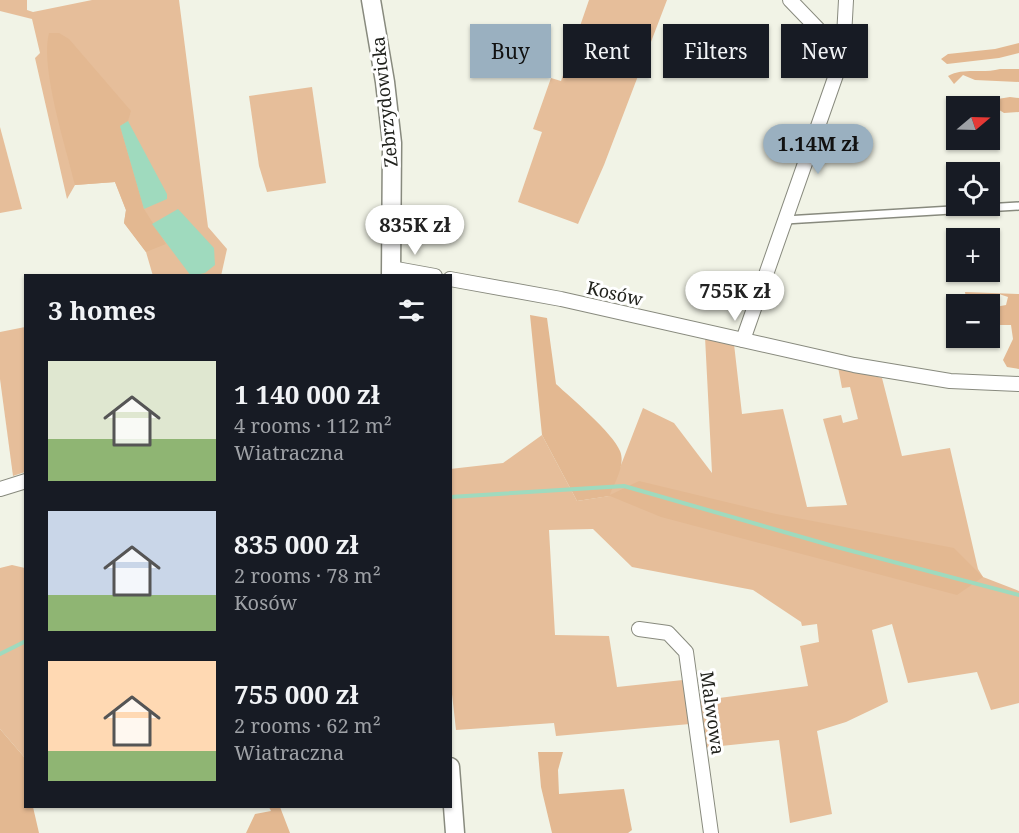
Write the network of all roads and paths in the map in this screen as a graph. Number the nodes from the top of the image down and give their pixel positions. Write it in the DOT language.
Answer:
graph roads {
  1 [pos="371,0"];
  2 [pos="790,0"];
  3 [pos="846,0"];
  4 [pos="813,24"];
  5 [pos="845,24"];
  6 [pos="835,78"];
  7 [pos="1019,206"];
  8 [pos="784,220"];
  9 [pos="391,272"];
  10 [pos="413,274"];
  11 [pos="452,279"];
  12 [pos="743,340"];
  13 [pos="1019,384"];
  14 [pos="24,482"];
  15 [pos="0,489"];
  16 [pos="639,630"];
  17 [pos="452,789"];
  18 [pos="456,833"];
  19 [pos="711,833"];
  1 -- 9 [label="street, Zebrzydowicka"];
  2 -- 4 [label="street"];
  3 -- 5 [label="street"];
  6 -- 8 [label="street"];
  7 -- 8 [label="lane"];
  8 -- 12 [label="street"];
  9 -- 10 [label="street"];
  11 -- 12 [label="street, Kosów"];
  12 -- 13 [label="street, Kosów"];
  14 -- 15 [label="street"];
  16 -- 19 [label="street, Malwowa"];
  17 -- 18 [label="street"];
}
